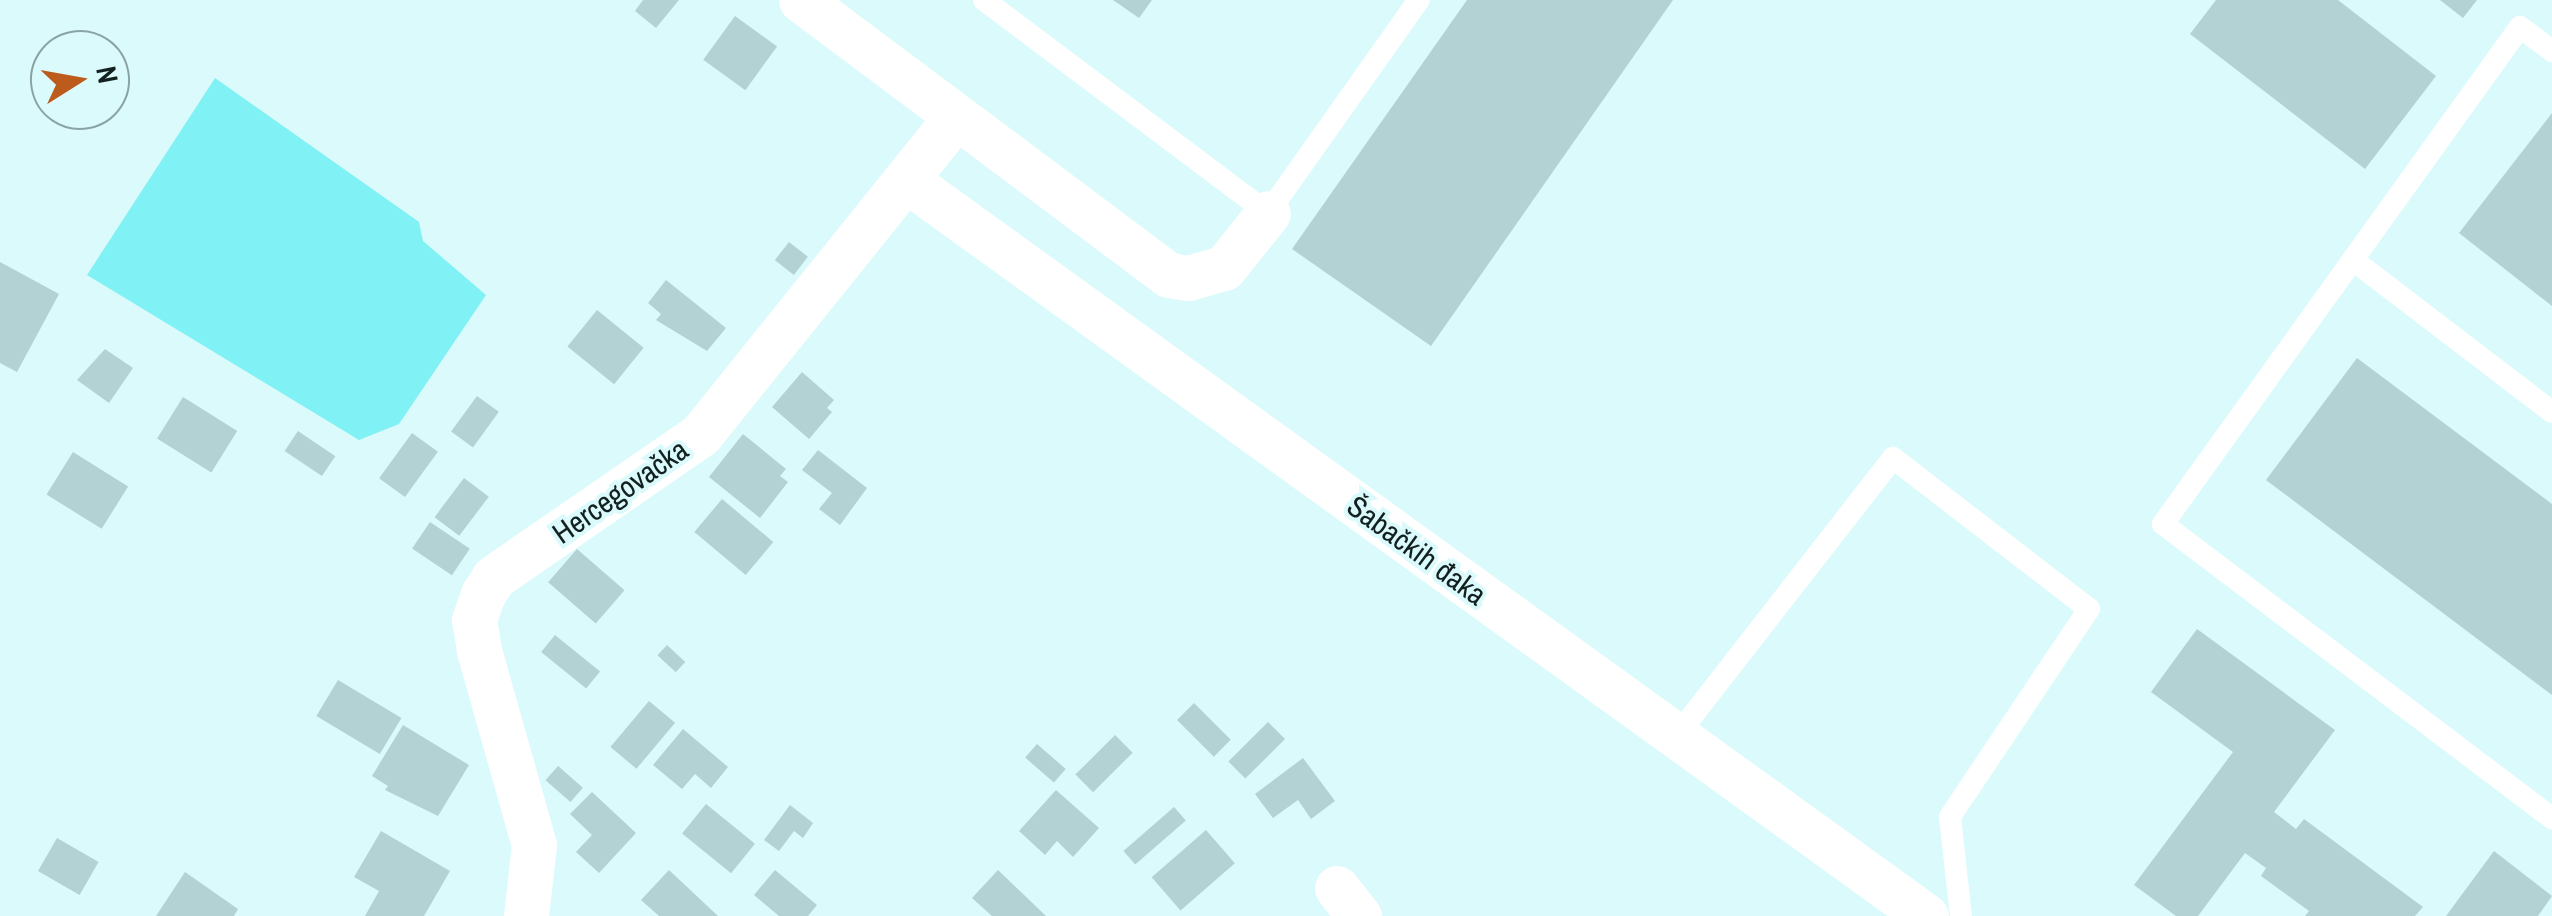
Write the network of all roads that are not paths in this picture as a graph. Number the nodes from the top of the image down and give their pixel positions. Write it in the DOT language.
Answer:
graph roads {
  1 [pos="800,0"];
  2 [pos="984,0"];
  3 [pos="1419,0"];
  4 [pos="2552,51"];
  5 [pos="956,117"];
  6 [pos="909,182"];
  7 [pos="1268,213"];
  8 [pos="2356,263"];
  9 [pos="2552,412"];
  10 [pos="1675,738"];
  11 [pos="2552,818"];
  12 [pos="526,916"];
  13 [pos="1926,916"];
  14 [pos="1962,916"];
  1 -- 5 [label="street"];
  2 -- 7 [label="lane"];
  3 -- 7 [label="lane"];
  4 -- 8 [label="lane"];
  5 -- 6 [label="street, Hercegovačka"];
  5 -- 7 [label="street"];
  6 -- 10 [label="street, Šabačkih đaka"];
  6 -- 12 [label="street, Hercegovačka"];
  8 -- 9 [label="lane"];
  8 -- 11 [label="lane"];
  10 -- 13 [label="street, Šabačkih đaka"];
  10 -- 14 [label="lane"];
}
